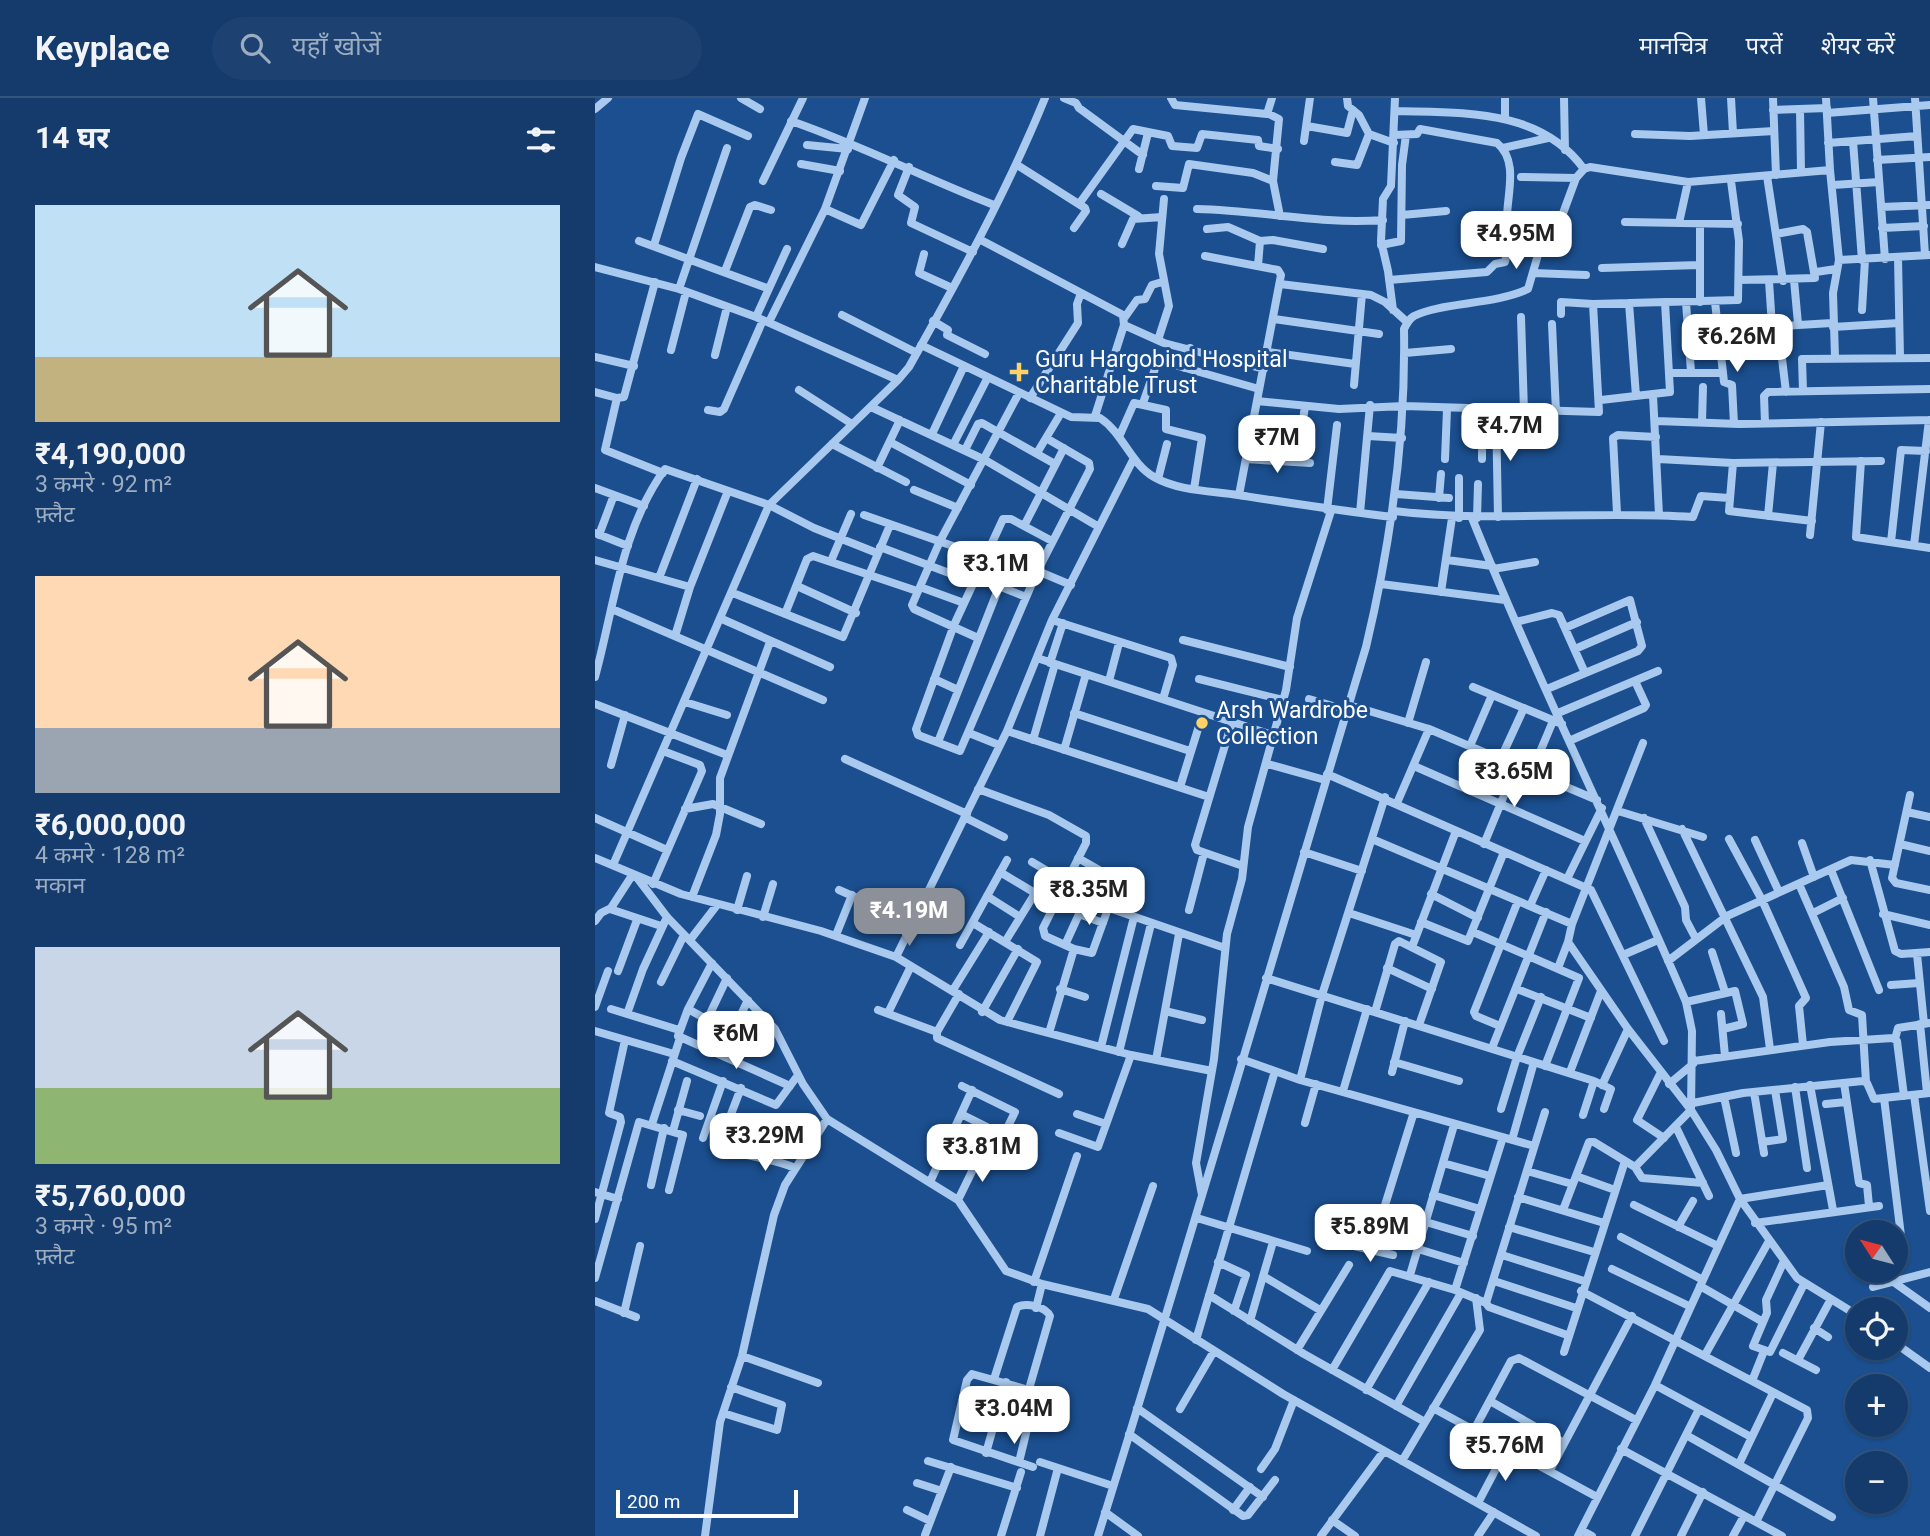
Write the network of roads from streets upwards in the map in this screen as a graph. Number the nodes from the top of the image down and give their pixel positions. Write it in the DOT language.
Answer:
graph roads {
  1 [pos="608,98"];
  2 [pos="741,98"];
  3 [pos="803,98"];
  4 [pos="865,98"];
  5 [pos="1045,98"];
  6 [pos="1064,98"];
  7 [pos="1171,98"];
  8 [pos="1272,98"];
  9 [pos="1310,98"];
  10 [pos="1347,98"];
  11 [pos="1395,98"];
  12 [pos="1505,98"];
  13 [pos="1564,98"];
  14 [pos="1701,98"];
  15 [pos="1731,98"];
  16 [pos="1773,98"];
  17 [pos="1873,98"];
  18 [pos="1915,102"];
  19 [pos="1930,105"];
  20 [pos="1827,106"];
  21 [pos="595,109"];
  22 [pos="760,109"];
  23 [pos="1800,109"];
  24 [pos="1874,109"];
  25 [pos="1353,110"];
  26 [pos="1773,110"];
  27 [pos="1396,111"];
  28 [pos="1269,114"];
  29 [pos="1504,117"];
  30 [pos="792,121"];
  31 [pos="1307,126"];
  32 [pos="1774,131"];
  33 [pos="1148,133"];
  34 [pos="1733,133"];
  35 [pos="1369,134"];
  36 [pos="1635,134"];
  37 [pos="1406,135"];
  38 [pos="1704,135"];
  39 [pos="748,136"];
  40 [pos="1917,136"];
  41 [pos="1548,138"];
  42 [pos="1394,139"];
  43 [pos="1875,139"];
  44 [pos="1304,141"];
  45 [pos="1853,141"];
  46 [pos="1124,142"];
  47 [pos="1828,143"];
  48 [pos="807,145"];
  49 [pos="849,146"];
  50 [pos="727,148"];
  51 [pos="1503,148"];
  52 [pos="1278,149"];
  53 [pos="1565,150"];
  54 [pos="1143,155"];
  55 [pos="1930,157"];
  56 [pos="1919,158"];
  57 [pos="894,160"];
  58 [pos="1877,160"];
  59 [pos="1335,162"];
  60 [pos="801,164"];
  61 [pos="1017,165"];
  62 [pos="909,167"];
  63 [pos="1139,169"];
  64 [pos="1584,169"];
  65 [pos="1830,170"];
  66 [pos="840,171"];
  67 [pos="1801,172"];
  68 [pos="1771,176"];
  69 [pos="1521,177"];
  70 [pos="1576,178"];
  71 [pos="763,181"];
  72 [pos="1273,181"];
  73 [pos="1731,181"];
  74 [pos="1879,181"];
  75 [pos="1688,183"];
  76 [pos="1856,183"];
  77 [pos="1833,185"];
  78 [pos="1156,186"];
  79 [pos="1101,194"];
  80 [pos="1164,199"];
  81 [pos="1079,204"];
  82 [pos="994,205"];
  83 [pos="1926,205"];
  84 [pos="1881,207"];
  85 [pos="825,209"];
  86 [pos="1197,209"];
  87 [pos="771,210"];
  88 [pos="1229,210"];
  89 [pos="1446,211"];
  90 [pos="1402,215"];
  91 [pos="1138,216"];
  92 [pos="1280,216"];
  93 [pos="1162,217"];
  94 [pos="1384,220"];
  95 [pos="1625,222"];
  96 [pos="1679,223"];
  97 [pos="1700,224"];
  98 [pos="1738,224"];
  99 [pos="1924,226"];
  100 [pos="1228,227"];
  101 [pos="1074,228"];
  102 [pos="1882,228"];
  103 [pos="1207,229"];
  104 [pos="1776,234"];
  105 [pos="979,239"];
  106 [pos="639,241"];
  107 [pos="1261,242"];
  108 [pos="1122,244"];
  109 [pos="654,245"];
  110 [pos="1381,245"];
  111 [pos="787,249"];
  112 [pos="1323,249"];
  113 [pos="973,252"];
  114 [pos="924,254"];
  115 [pos="1928,255"];
  116 [pos="1205,256"];
  117 [pos="689,258"];
  118 [pos="1898,258"];
  119 [pos="1885,259"];
  120 [pos="1864,260"];
  121 [pos="1699,265"];
  122 [pos="1838,265"];
  123 [pos="1258,266"];
  124 [pos="595,267"];
  125 [pos="1602,268"];
  126 [pos="725,271"];
  127 [pos="1816,272"];
  128 [pos="1534,273"];
  129 [pos="1585,275"];
  130 [pos="1389,280"];
  131 [pos="1739,280"];
  132 [pos="1794,280"];
  133 [pos="1769,281"];
  134 [pos="1783,281"];
  135 [pos="655,282"];
  136 [pos="1163,282"];
  137 [pos="1280,284"];
  138 [pos="767,288"];
  139 [pos="952,288"];
  140 [pos="683,290"];
  141 [pos="1081,293"];
  142 [pos="1362,294"];
  143 [pos="1665,302"];
  144 [pos="1686,302"];
  145 [pos="1700,302"];
  146 [pos="1715,302"];
  147 [pos="1629,303"];
  148 [pos="1593,304"];
  149 [pos="726,307"];
  150 [pos="1392,310"];
  151 [pos="1862,310"];
  152 [pos="1561,314"];
  153 [pos="842,316"];
  154 [pos="1521,317"];
  155 [pos="1274,319"];
  156 [pos="763,320"];
  157 [pos="933,321"];
  158 [pos="1125,321"];
  159 [pos="1407,322"];
  160 [pos="1899,323"];
  161 [pos="1552,324"];
  162 [pos="1798,324"];
  163 [pos="1833,325"];
  164 [pos="1775,326"];
  165 [pos="1719,330"];
  166 [pos="1358,332"];
  167 [pos="1379,334"];
  168 [pos="1158,340"];
  169 [pos="1190,348"];
  170 [pos="919,349"];
  171 [pos="1451,349"];
  172 [pos="671,350"];
  173 [pos="1268,352"];
  174 [pos="1405,353"];
  175 [pos="985,354"];
  176 [pos="715,355"];
  177 [pos="595,357"];
  178 [pos="1835,357"];
  179 [pos="1900,357"];
  180 [pos="1930,358"];
  181 [pos="1355,364"];
  182 [pos="634,366"];
  183 [pos="964,366"];
  184 [pos="1185,368"];
  185 [pos="1264,369"];
  186 [pos="1691,372"];
  187 [pos="1670,373"];
  188 [pos="1723,373"];
  189 [pos="988,377"];
  190 [pos="898,380"];
  191 [pos="1354,385"];
  192 [pos="1703,387"];
  193 [pos="1259,389"];
  194 [pos="1930,389"];
  195 [pos="799,390"];
  196 [pos="1803,391"];
  197 [pos="595,392"];
  198 [pos="1786,392"];
  199 [pos="1019,393"];
  200 [pos="1653,395"];
  201 [pos="1636,396"];
  202 [pos="617,398"];
  203 [pos="1030,398"];
  204 [pos="1601,400"];
  205 [pos="1257,401"];
  206 [pos="1143,403"];
  207 [pos="1305,405"];
  208 [pos="1370,405"];
  209 [pos="1404,405"];
  210 [pos="871,407"];
  211 [pos="1447,409"];
  212 [pos="708,410"];
  213 [pos="1482,410"];
  214 [pos="1496,410"];
  215 [pos="1524,411"];
  216 [pos="1556,412"];
  217 [pos="1061,413"];
  218 [pos="1095,416"];
  219 [pos="900,419"];
  220 [pos="1930,420"];
  221 [pos="1656,421"];
  222 [pos="1702,422"];
  223 [pos="1821,422"];
  224 [pos="1765,423"];
  225 [pos="852,424"];
  226 [pos="1734,424"];
  227 [pos="1337,425"];
  228 [pos="1000,431"];
  229 [pos="932,434"];
  230 [pos="1369,436"];
  231 [pos="595,437"];
  232 [pos="1119,437"];
  233 [pos="1656,437"];
  234 [pos="1046,438"];
  235 [pos="1402,438"];
  236 [pos="605,440"];
  237 [pos="890,442"];
  238 [pos="832,444"];
  239 [pos="1167,444"];
  240 [pos="953,445"];
  241 [pos="1064,448"];
  242 [pos="965,450"];
  243 [pos="1926,451"];
  244 [pos="1037,453"];
  245 [pos="1134,458"];
  246 [pos="1246,459"];
  247 [pos="1445,459"];
  248 [pos="1482,459"];
  249 [pos="1658,459"];
  250 [pos="985,460"];
  251 [pos="1818,461"];
  252 [pos="1861,461"];
  253 [pos="1881,461"];
  254 [pos="1297,462"];
  255 [pos="1310,463"];
  256 [pos="1733,463"];
  257 [pos="1773,463"];
  258 [pos="1055,464"];
  259 [pos="877,468"];
  260 [pos="663,472"];
  261 [pos="1441,474"];
  262 [pos="1459,478"];
  263 [pos="697,479"];
  264 [pos="1158,479"];
  265 [pos="906,482"];
  266 [pos="1478,484"];
  267 [pos="971,485"];
  268 [pos="595,488"];
  269 [pos="1194,488"];
  270 [pos="914,490"];
  271 [pos="728,491"];
  272 [pos="1040,492"];
  273 [pos="1396,494"];
  274 [pos="614,495"];
  275 [pos="1239,495"];
  276 [pos="1729,498"];
  277 [pos="769,505"];
  278 [pos="644,506"];
  279 [pos="958,508"];
  280 [pos="1068,509"];
  281 [pos="1329,511"];
  282 [pos="851,513"];
  283 [pos="1360,513"];
  284 [pos="1617,513"];
  285 [pos="1393,514"];
  286 [pos="864,515"];
  287 [pos="1659,515"];
  288 [pos="1768,516"];
  289 [pos="1498,517"];
  290 [pos="1455,518"];
  291 [pos="1475,518"];
  292 [pos="1812,521"];
  293 [pos="890,525"];
  294 [pos="1024,526"];
  295 [pos="1099,527"];
  296 [pos="597,534"];
  297 [pos="1810,535"];
  298 [pos="839,539"];
  299 [pos="940,541"];
  300 [pos="1052,541"];
  301 [pos="1891,542"];
  302 [pos="1914,545"];
  303 [pos="628,546"];
  304 [pos="1930,548"];
  305 [pos="878,550"];
  306 [pos="988,550"];
  307 [pos="969,552"];
  308 [pos="595,560"];
  309 [pos="1447,560"];
  310 [pos="831,561"];
  311 [pos="1535,562"];
  312 [pos="929,565"];
  313 [pos="1493,568"];
  314 [pos="619,569"];
  315 [pos="1037,572"];
  316 [pos="869,575"];
  317 [pos="659,578"];
  318 [pos="975,580"];
  319 [pos="1381,584"];
  320 [pos="1070,585"];
  321 [pos="797,586"];
  322 [pos="690,587"];
  323 [pos="999,587"];
  324 [pos="918,589"];
  325 [pos="1441,592"];
  326 [pos="733,593"];
  327 [pos="1026,597"];
  328 [pos="1505,600"];
  329 [pos="964,603"];
  330 [pos="612,610"];
  331 [pos="856,613"];
  332 [pos="785,614"];
  333 [pos="722,619"];
  334 [pos="1052,620"];
  335 [pos="1516,622"];
  336 [pos="1637,622"];
  337 [pos="1063,623"];
  338 [pos="954,625"];
  339 [pos="1565,628"];
  340 [pos="675,636"];
  341 [pos="978,638"];
  342 [pos="1183,640"];
  343 [pos="771,642"];
  344 [pos="1119,643"];
  345 [pos="1575,649"];
  346 [pos="708,651"];
  347 [pos="1037,659"];
  348 [pos="1426,662"];
  349 [pos="1053,663"];
  350 [pos="829,667"];
  351 [pos="1290,667"];
  352 [pos="1658,671"];
  353 [pos="759,672"];
  354 [pos="1585,673"];
  355 [pos="1086,674"];
  356 [pos="595,677"];
  357 [pos="934,679"];
  358 [pos="1199,679"];
  359 [pos="1109,681"];
  360 [pos="1636,681"];
  361 [pos="1473,687"];
  362 [pos="1547,689"];
  363 [pos="958,690"];
  364 [pos="1492,695"];
  365 [pos="1163,699"];
  366 [pos="1309,699"];
  367 [pos="823,700"];
  368 [pos="1283,700"];
  369 [pos="685,702"];
  370 [pos="595,704"];
  371 [pos="1348,708"];
  372 [pos="1524,708"];
  373 [pos="1074,713"];
  374 [pos="1203,713"];
  375 [pos="625,715"];
  376 [pos="727,715"];
  377 [pos="1558,719"];
  378 [pos="1232,722"];
  379 [pos="1408,723"];
  380 [pos="1429,729"];
  381 [pos="1007,731"];
  382 [pos="672,732"];
  383 [pos="969,733"];
  384 [pos="1275,736"];
  385 [pos="1033,740"];
  386 [pos="1569,741"];
  387 [pos="938,742"];
  388 [pos="1643,743"];
  389 [pos="999,745"];
  390 [pos="1470,746"];
  391 [pos="1065,750"];
  392 [pos="663,751"];
  393 [pos="1190,751"];
  394 [pos="727,755"];
  395 [pos="1501,758"];
  396 [pos="845,759"];
  397 [pos="1268,764"];
  398 [pos="1517,764"];
  399 [pos="611,765"];
  400 [pos="1414,766"];
  401 [pos="702,771"];
  402 [pos="1532,771"];
  403 [pos="1326,777"];
  404 [pos="720,778"];
  405 [pos="1180,787"];
  406 [pos="978,789"];
  407 [pos="1910,796"];
  408 [pos="1209,797"];
  409 [pos="1385,797"];
  410 [pos="1397,803"];
  411 [pos="1500,804"];
  412 [pos="1599,804"];
  413 [pos="720,806"];
  414 [pos="685,809"];
  415 [pos="1618,811"];
  416 [pos="1907,812"];
  417 [pos="966,816"];
  418 [pos="1930,817"];
  419 [pos="595,818"];
  420 [pos="1644,818"];
  421 [pos="761,824"];
  422 [pos="1611,829"];
  423 [pos="1682,829"];
  424 [pos="1456,831"];
  425 [pos="627,834"];
  426 [pos="1004,837"];
  427 [pos="1703,837"];
  428 [pos="1372,839"];
  429 [pos="1729,839"];
  430 [pos="1755,840"];
  431 [pos="1585,841"];
  432 [pos="1802,843"];
  433 [pos="1484,844"];
  434 [pos="1899,845"];
  435 [pos="667,850"];
  436 [pos="1930,851"];
  437 [pos="1304,852"];
  438 [pos="1504,852"];
  439 [pos="1205,853"];
  440 [pos="595,858"];
  441 [pos="1079,858"];
  442 [pos="1007,860"];
  443 [pos="1870,860"];
  444 [pos="1032,862"];
  445 [pos="613,865"];
  446 [pos="1895,865"];
  447 [pos="1243,866"];
  448 [pos="1442,867"];
  449 [pos="1546,870"];
  450 [pos="1831,870"];
  451 [pos="1362,871"];
  452 [pos="1000,872"];
  453 [pos="634,875"];
  454 [pos="747,876"];
  455 [pos="1814,877"];
  456 [pos="1567,879"];
  457 [pos="1042,882"];
  458 [pos="1066,882"];
  459 [pos="653,884"];
  460 [pos="773,884"];
  461 [pos="1799,884"];
  462 [pos="1489,888"];
  463 [pos="1586,888"];
  464 [pos="839,890"];
  465 [pos="1930,890"];
  466 [pos="1035,892"];
  467 [pos="1779,892"];
  468 [pos="1431,894"];
  469 [pos="852,895"];
  470 [pos="1113,895"];
  471 [pos="987,896"];
  472 [pos="692,897"];
  473 [pos="1843,898"];
  474 [pos="1762,900"];
  475 [pos="1518,901"];
  476 [pos="717,905"];
  477 [pos="1530,906"];
  478 [pos="1109,908"];
  479 [pos="610,909"];
  480 [pos="737,909"];
  481 [pos="1189,910"];
  482 [pos="1546,912"];
  483 [pos="1813,913"];
  484 [pos="1079,914"];
  485 [pos="1349,914"];
  486 [pos="1882,914"];
  487 [pos="597,915"];
  488 [pos="1727,916"];
  489 [pos="667,917"];
  490 [pos="763,917"];
  491 [pos="1020,917"];
  492 [pos="1134,917"];
  493 [pos="1478,918"];
  494 [pos="637,920"];
  495 [pos="912,922"];
  496 [pos="1420,922"];
  497 [pos="973,923"];
  498 [pos="1103,923"];
  499 [pos="1150,924"];
  500 [pos="1572,924"];
  501 [pos="1930,925"];
  502 [pos="661,926"];
  503 [pos="989,932"];
  504 [pos="1473,932"];
  505 [pos="1179,934"];
  506 [pos="1416,934"];
  507 [pos="836,935"];
  508 [pos="687,937"];
  509 [pos="1696,939"];
  510 [pos="1658,940"];
  511 [pos="1005,942"];
  512 [pos="1568,942"];
  513 [pos="1502,943"];
  514 [pos="960,945"];
  515 [pos="1070,947"];
  516 [pos="1412,947"];
  517 [pos="1225,948"];
  518 [pos="1018,949"];
  519 [pos="1712,952"];
  520 [pos="1930,952"];
  521 [pos="1917,954"];
  522 [pos="1623,955"];
  523 [pos="1529,956"];
  524 [pos="896,957"];
  525 [pos="1668,961"];
  526 [pos="712,963"];
  527 [pos="911,966"];
  528 [pos="1387,968"];
  529 [pos="1558,968"];
  530 [pos="608,971"];
  531 [pos="618,971"];
  532 [pos="727,978"];
  533 [pos="1266,978"];
  534 [pos="661,982"];
  535 [pos="1919,983"];
  536 [pos="1891,985"];
  537 [pos="1060,989"];
  538 [pos="1432,989"];
  539 [pos="1517,989"];
  540 [pos="1601,990"];
  541 [pos="1879,990"];
  542 [pos="956,992"];
  543 [pos="1725,992"];
  544 [pos="1322,995"];
  545 [pos="1085,997"];
  546 [pos="1541,998"];
  547 [pos="748,1000"];
  548 [pos="1686,1002"];
  549 [pos="595,1007"];
  550 [pos="1567,1008"];
  551 [pos="611,1009"];
  552 [pos="688,1009"];
  553 [pos="878,1010"];
  554 [pos="1371,1010"];
  555 [pos="1165,1011"];
  556 [pos="982,1012"];
  557 [pos="888,1013"];
  558 [pos="628,1014"];
  559 [pos="1721,1014"];
  560 [pos="1591,1018"];
  561 [pos="706,1020"];
  562 [pos="1202,1020"];
  563 [pos="1405,1021"];
  564 [pos="1007,1022"];
  565 [pos="1925,1024"];
  566 [pos="1419,1026"];
  567 [pos="1500,1026"];
  568 [pos="1628,1029"];
  569 [pos="1723,1029"];
  570 [pos="595,1031"];
  571 [pos="937,1032"];
  572 [pos="731,1033"];
  573 [pos="1049,1033"];
  574 [pos="680,1034"];
  575 [pos="1895,1039"];
  576 [pos="625,1040"];
  577 [pos="1664,1041"];
  578 [pos="1864,1041"];
  579 [pos="1803,1045"];
  580 [pos="1101,1047"];
  581 [pos="1492,1048"];
  582 [pos="1770,1049"];
  583 [pos="1119,1052"];
  584 [pos="722,1054"];
  585 [pos="1131,1055"];
  586 [pos="1725,1056"];
  587 [pos="1517,1057"];
  588 [pos="673,1058"];
  589 [pos="1241,1059"];
  590 [pos="1156,1060"];
  591 [pos="1394,1062"];
  592 [pos="1534,1062"];
  593 [pos="1693,1063"];
  594 [pos="1545,1066"];
  595 [pos="1212,1071"];
  596 [pos="1275,1071"];
  597 [pos="1392,1072"];
  598 [pos="1570,1072"];
  599 [pos="1661,1072"];
  600 [pos="798,1075"];
  601 [pos="1300,1080"];
  602 [pos="687,1081"];
  603 [pos="723,1081"];
  604 [pos="1459,1081"];
  605 [pos="1866,1082"];
  606 [pos="1598,1083"];
  607 [pos="1844,1083"];
  608 [pos="1316,1084"];
  609 [pos="1669,1084"];
  610 [pos="1809,1085"];
  611 [pos="790,1086"];
  612 [pos="962,1086"];
  613 [pos="1795,1087"];
  614 [pos="741,1088"];
  615 [pos="972,1090"];
  616 [pos="1775,1090"];
  617 [pos="1343,1091"];
  618 [pos="1754,1092"];
  619 [pos="1928,1093"];
  620 [pos="1059,1094"];
  621 [pos="1914,1095"];
  622 [pos="1903,1096"];
  623 [pos="1724,1097"];
  624 [pos="1884,1098"];
  625 [pos="1846,1101"];
  626 [pos="1826,1104"];
  627 [pos="1692,1107"];
  628 [pos="1501,1109"];
  629 [pos="1604,1109"];
  630 [pos="678,1110"];
  631 [pos="1414,1112"];
  632 [pos="1545,1112"];
  633 [pos="961,1114"];
  634 [pos="1077,1114"];
  635 [pos="1583,1115"];
  636 [pos="700,1116"];
  637 [pos="827,1119"];
  638 [pos="1305,1123"];
  639 [pos="652,1124"];
  640 [pos="1106,1124"];
  641 [pos="1454,1125"];
  642 [pos="1676,1127"];
  643 [pos="668,1129"];
  644 [pos="1059,1133"];
  645 [pos="1005,1136"];
  646 [pos="703,1138"];
  647 [pos="1664,1138"];
  648 [pos="949,1139"];
  649 [pos="1507,1139"];
  650 [pos="1017,1142"];
  651 [pos="1762,1142"];
  652 [pos="720,1143"];
  653 [pos="1819,1145"];
  654 [pos="1534,1146"];
  655 [pos="1804,1147"];
  656 [pos="1737,1153"];
  657 [pos="1764,1153"];
  658 [pos="743,1154"];
  659 [pos="980,1156"];
  660 [pos="1077,1156"];
  661 [pos="1625,1161"];
  662 [pos="1443,1163"];
  663 [pos="1635,1167"];
  664 [pos="795,1168"];
  665 [pos="1807,1168"];
  666 [pos="1527,1171"];
  667 [pos="1490,1176"];
  668 [pos="1574,1180"];
  669 [pos="930,1182"];
  670 [pos="1703,1183"];
  671 [pos="651,1185"];
  672 [pos="1828,1185"];
  673 [pos="1153,1186"];
  674 [pos="669,1190"];
  675 [pos="1615,1190"];
  676 [pos="598,1193"];
  677 [pos="1433,1195"];
  678 [pos="1709,1196"];
  679 [pos="1518,1197"];
  680 [pos="1202,1198"];
  681 [pos="618,1199"];
  682 [pos="1740,1199"];
  683 [pos="958,1200"];
  684 [pos="1693,1201"];
  685 [pos="1634,1205"];
  686 [pos="1869,1206"];
  687 [pos="1879,1206"];
  688 [pos="1480,1209"];
  689 [pos="1563,1210"];
  690 [pos="1833,1210"];
  691 [pos="1930,1211"];
  692 [pos="1197,1218"];
  693 [pos="595,1219"];
  694 [pos="1381,1219"];
  695 [pos="1899,1220"];
  696 [pos="1426,1222"];
  697 [pos="1402,1223"];
  698 [pos="1604,1223"];
  699 [pos="1755,1223"];
  700 [pos="1509,1227"];
  701 [pos="1678,1227"];
  702 [pos="1227,1228"];
  703 [pos="1473,1236"];
  704 [pos="1621,1237"];
  705 [pos="1769,1241"];
  706 [pos="1273,1242"];
  707 [pos="640,1246"];
  708 [pos="1354,1246"];
  709 [pos="1718,1246"];
  710 [pos="1418,1249"];
  711 [pos="1371,1250"];
  712 [pos="1307,1251"];
  713 [pos="1594,1252"];
  714 [pos="1393,1255"];
  715 [pos="1502,1255"];
  716 [pos="1784,1261"];
  717 [pos="1218,1262"];
  718 [pos="1464,1263"];
  719 [pos="1349,1265"];
  720 [pos="1612,1269"];
  721 [pos="1930,1272"];
  722 [pos="1410,1275"];
  723 [pos="1263,1276"];
  724 [pos="595,1278"];
  725 [pos="1908,1279"];
  726 [pos="1584,1281"];
  727 [pos="1429,1282"];
  728 [pos="1494,1282"];
  729 [pos="1038,1283"];
  730 [pos="1701,1283"];
  731 [pos="1895,1283"];
  732 [pos="1804,1284"];
  733 [pos="1873,1287"];
  734 [pos="1458,1291"];
  735 [pos="1581,1291"];
  736 [pos="1209,1295"];
  737 [pos="1476,1298"];
  738 [pos="1831,1298"];
  739 [pos="1114,1299"];
  740 [pos="595,1301"];
  741 [pos="1486,1303"];
  742 [pos="1733,1305"];
  743 [pos="1689,1306"];
  744 [pos="1845,1307"];
  745 [pos="1036,1308"];
  746 [pos="1576,1308"];
  747 [pos="1930,1308"];
  748 [pos="1319,1310"];
  749 [pos="1234,1311"];
  750 [pos="624,1312"];
  751 [pos="1632,1316"];
  752 [pos="636,1317"];
  753 [pos="1165,1321"];
  754 [pos="1250,1321"];
  755 [pos="1763,1322"];
  756 [pos="1814,1328"];
  757 [pos="1567,1335"];
  758 [pos="1828,1337"];
  759 [pos="1196,1340"];
  760 [pos="1675,1340"];
  761 [pos="1297,1350"];
  762 [pos="1214,1351"];
  763 [pos="1764,1351"];
  764 [pos="1564,1352"];
  765 [pos="1908,1352"];
  766 [pos="1783,1353"];
  767 [pos="1705,1355"];
  768 [pos="742,1356"];
  769 [pos="1798,1360"];
  770 [pos="1930,1368"];
  771 [pos="1332,1370"];
  772 [pos="1816,1370"];
  773 [pos="995,1379"];
  774 [pos="1752,1381"];
  775 [pos="1006,1382"];
  776 [pos="818,1383"];
  777 [pos="1655,1385"];
  778 [pos="731,1387"];
  779 [pos="1029,1389"];
  780 [pos="1366,1390"];
  781 [pos="1773,1393"];
  782 [pos="1590,1395"];
  783 [pos="1294,1400"];
  784 [pos="1490,1402"];
  785 [pos="1396,1406"];
  786 [pos="1137,1408"];
  787 [pos="1433,1408"];
  788 [pos="1180,1409"];
  789 [pos="1699,1409"];
  790 [pos="723,1413"];
  791 [pos="1636,1420"];
  792 [pos="1425,1422"];
  793 [pos="1474,1430"];
  794 [pos="1129,1434"];
  795 [pos="1686,1435"];
  796 [pos="1751,1437"];
  797 [pos="1564,1443"];
  798 [pos="1507,1448"];
  799 [pos="1621,1449"];
  800 [pos="1384,1451"];
  801 [pos="986,1453"];
  802 [pos="928,1461"];
  803 [pos="1402,1461"];
  804 [pos="1019,1462"];
  805 [pos="1739,1464"];
  806 [pos="951,1467"];
  807 [pos="1058,1468"];
  808 [pos="1261,1469"];
  809 [pos="1550,1471"];
  810 [pos="1021,1472"];
  811 [pos="1667,1473"];
  812 [pos="1275,1480"];
  813 [pos="917,1483"];
  814 [pos="1774,1483"];
  815 [pos="1113,1486"];
  816 [pos="1017,1488"];
  817 [pos="1250,1488"];
  818 [pos="942,1491"];
  819 [pos="1703,1492"];
  820 [pos="1263,1497"];
  821 [pos="1597,1497"];
  822 [pos="1478,1503"];
  823 [pos="907,1510"];
  824 [pos="1233,1510"];
  825 [pos="1105,1512"];
  826 [pos="1494,1512"];
  827 [pos="1744,1516"];
  828 [pos="1832,1517"];
  829 [pos="1332,1520"];
  830 [pos="930,1521"];
  831 [pos="1756,1522"];
  832 [pos="1521,1532"];
  833 [pos="1579,1533"];
  834 [pos="925,1535"];
  835 [pos="705,1536"];
  836 [pos="1001,1536"];
  837 [pos="1040,1536"];
  838 [pos="1098,1536"];
  839 [pos="1138,1536"];
  840 [pos="1321,1536"];
  841 [pos="1355,1536"];
  842 [pos="1478,1536"];
  843 [pos="1536,1536"];
  844 [pos="1592,1536"];
  845 [pos="1635,1536"];
  846 [pos="1681,1536"];
  847 [pos="1733,1536"];
  848 [pos="1782,1536"];
  1 -- 21 [label="street"];
  2 -- 22 [label="street"];
  3 -- 30 [label="street"];
  4 -- 49 [label="street"];
  5 -- 61 [label="street"];
  6 -- 46 [label="street"];
  7 -- 28 [label="street"];
  8 -- 28 [label="street"];
  9 -- 31 [label="street"];
  10 -- 25 [label="street"];
  11 -- 27 [label="street"];
  12 -- 29 [label="street"];
  13 -- 53 [label="street"];
  14 -- 38 [label="street"];
  15 -- 34 [label="street"];
  16 -- 26 [label="street"];
  17 -- 24 [label="street"];
  18 -- 19 [label="street"];
  18 -- 24 [label="street"];
  18 -- 40 [label="street"];
  20 -- 23 [label="street"];
  20 -- 24 [label="street"];
  20 -- 47 [label="street"];
  23 -- 26 [label="street"];
  23 -- 67 [label="street"];
  24 -- 43 [label="street"];
  25 -- 31 [label="street"];
  25 -- 35 [label="street"];
  26 -- 32 [label="street"];
  27 -- 29 [label="street"];
  27 -- 42 [label="street"];
  28 -- 52 [label="street"];
  29 -- 41 [label="street"];
  30 -- 49 [label="street"];
  30 -- 71 [label="street"];
  31 -- 44 [label="street"];
  32 -- 34 [label="street"];
  32 -- 68 [label="street"];
  33 -- 46 [label="street"];
  33 -- 52 [label="street"];
  33 -- 54 [label="street"];
  34 -- 38 [label="street"];
  35 -- 42 [label="street"];
  35 -- 59 [label="street"];
  36 -- 38 [label="street"];
  37 -- 42 [label="street"];
  37 -- 51 [label="street"];
  37 -- 90 [label="street"];
  39 -- 109 [label="street"];
  40 -- 43 [label="street"];
  40 -- 56 [label="street"];
  41 -- 51 [label="street"];
  41 -- 53 [label="street"];
  42 -- 94 [label="street"];
  43 -- 45 [label="street"];
  43 -- 58 [label="street"];
  45 -- 47 [label="street"];
  45 -- 76 [label="street"];
  46 -- 54 [label="street"];
  46 -- 81 [label="street"];
  47 -- 65 [label="street"];
  48 -- 49 [label="street"];
  49 -- 57 [label="street"];
  49 -- 66 [label="street"];
  50 -- 117 [label="street"];
  51 -- 130 [label="street"];
  52 -- 72 [label="street"];
  53 -- 64 [label="street"];
  54 -- 63 [label="street"];
  55 -- 56 [label="street"];
  56 -- 58 [label="street"];
  56 -- 83 [label="street"];
  57 -- 62 [label="street"];
  57 -- 85 [label="street"];
  58 -- 74 [label="street"];
  60 -- 66 [label="street"];
  61 -- 81 [label="street"];
  61 -- 82 [label="street"];
  62 -- 82 [label="street"];
  62 -- 113 [label="street"];
  64 -- 70 [label="street"];
  64 -- 75 [label="street"];
  65 -- 67 [label="street"];
  65 -- 77 [label="street"];
  66 -- 85 [label="street"];
  67 -- 68 [label="street"];
  68 -- 73 [label="street"];
  68 -- 104 [label="street"];
  69 -- 70 [label="street"];
  70 -- 128 [label="street"];
  72 -- 78 [label="street"];
  72 -- 92 [label="street"];
  73 -- 75 [label="street"];
  73 -- 98 [label="street"];
  74 -- 76 [label="street"];
  74 -- 84 [label="street"];
  75 -- 96 [label="street"];
  76 -- 77 [label="street"];
  76 -- 120 [label="street"];
  77 -- 122 [label="street"];
  79 -- 91 [label="street"];
  80 -- 93 [label="street"];
  81 -- 101 [label="street"];
  82 -- 105 [label="street"];
  83 -- 84 [label="street"];
  83 -- 99 [label="street"];
  84 -- 102 [label="street"];
  85 -- 156 [label="street"];
  86 -- 88 [label="street"];
  87 -- 126 [label="street"];
  88 -- 92 [label="street"];
  88 -- 100 [label="street"];
  89 -- 90 [label="street"];
  90 -- 110 [label="street"];
  91 -- 93 [label="street"];
  91 -- 108 [label="street"];
  92 -- 94 [label="street"];
  93 -- 136 [label="street"];
  94 -- 110 [label="street"];
  95 -- 96 [label="street"];
  96 -- 97 [label="street"];
  97 -- 98 [label="street"];
  97 -- 121 [label="street"];
  98 -- 131 [label="street"];
  99 -- 102 [label="street"];
  99 -- 115 [label="street"];
  100 -- 103 [label="street"];
  100 -- 107 [label="street"];
  102 -- 119 [label="street"];
  104 -- 127 [label="street"];
  104 -- 134 [label="street"];
  105 -- 113 [label="street"];
  105 -- 141 [label="street"];
  106 -- 109 [label="street"];
  107 -- 112 [label="street"];
  107 -- 123 [label="street"];
  109 -- 117 [label="street"];
  110 -- 130 [label="street"];
  111 -- 138 [label="street"];
  113 -- 139 [label="street"];
  114 -- 139 [label="street"];
  115 -- 118 [label="street"];
  116 -- 123 [label="street"];
  117 -- 126 [label="street"];
  117 -- 140 [label="street"];
  118 -- 119 [label="street"];
  118 -- 160 [label="street"];
  119 -- 120 [label="street"];
  120 -- 122 [label="street"];
  120 -- 151 [label="street"];
  121 -- 125 [label="street"];
  121 -- 145 [label="street"];
  122 -- 127 [label="street"];
  122 -- 163 [label="street"];
  123 -- 137 [label="street"];
  124 -- 135 [label="street"];
  126 -- 138 [label="street"];
  127 -- 132 [label="street"];
  128 -- 129 [label="street"];
  128 -- 159 [label="street"];
  130 -- 150 [label="street"];
  131 -- 133 [label="street"];
  131 -- 146 [label="street"];
  132 -- 134 [label="street"];
  132 -- 162 [label="street"];
  133 -- 134 [label="street"];
  133 -- 164 [label="street"];
  135 -- 140 [label="street"];
  135 -- 182 [label="street"];
  136 -- 158 [label="street"];
  136 -- 168 [label="street"];
  137 -- 142 [label="street"];
  137 -- 155 [label="street"];
  138 -- 156 [label="street"];
  139 -- 157 [label="street"];
  140 -- 149 [label="street"];
  140 -- 172 [label="street"];
  141 -- 158 [label="street"];
  141 -- 203 [label="street"];
  142 -- 150 [label="street"];
  142 -- 166 [label="street"];
  143 -- 144 [label="street"];
  143 -- 147 [label="street"];
  143 -- 187 [label="street"];
  144 -- 145 [label="street"];
  144 -- 186 [label="street"];
  145 -- 146 [label="street"];
  146 -- 165 [label="street"];
  147 -- 148 [label="street"];
  147 -- 201 [label="street"];
  148 -- 152 [label="street"];
  148 -- 204 [label="street"];
  149 -- 156 [label="street"];
  149 -- 176 [label="street"];
  150 -- 159 [label="street"];
  153 -- 170 [label="street"];
  154 -- 215 [label="street"];
  155 -- 166 [label="street"];
  155 -- 173 [label="street"];
  156 -- 190 [label="street"];
  156 -- 212 [label="street"];
  157 -- 170 [label="street"];
  157 -- 175 [label="street"];
  158 -- 168 [label="street"];
  158 -- 218 [label="street"];
  159 -- 174 [label="street"];
  160 -- 163 [label="street"];
  160 -- 179 [label="street"];
  161 -- 216 [label="street"];
  162 -- 163 [label="street"];
  162 -- 164 [label="street"];
  163 -- 178 [label="street"];
  164 -- 165 [label="street"];
  164 -- 198 [label="street"];
  165 -- 188 [label="street"];
  166 -- 167 [label="street"];
  166 -- 181 [label="street"];
  168 -- 169 [label="street"];
  169 -- 184 [label="street"];
  169 -- 185 [label="street"];
  170 -- 183 [label="street"];
  170 -- 190 [label="street"];
  171 -- 174 [label="street"];
  173 -- 181 [label="street"];
  173 -- 185 [label="street"];
  174 -- 209 [label="street"];
  177 -- 182 [label="street"];
  178 -- 179 [label="street"];
  178 -- 196 [label="street"];
  179 -- 180 [label="street"];
  181 -- 191 [label="street"];
  182 -- 202 [label="street"];
  183 -- 189 [label="street"];
  183 -- 229 [label="street"];
  184 -- 193 [label="street"];
  184 -- 206 [label="street"];
  185 -- 193 [label="street"];
  186 -- 187 [label="street"];
  186 -- 188 [label="street"];
  187 -- 200 [label="street"];
  188 -- 226 [label="street"];
  189 -- 199 [label="street"];
  189 -- 240 [label="street"];
  190 -- 210 [label="street"];
  192 -- 222 [label="street"];
  193 -- 205 [label="street"];
  194 -- 196 [label="street"];
  195 -- 225 [label="street"];
  196 -- 198 [label="street"];
  197 -- 202 [label="street"];
  198 -- 224 [label="street"];
  199 -- 203 [label="street"];
  199 -- 228 [label="street"];
  200 -- 201 [label="street"];
  200 -- 221 [label="street"];
  201 -- 204 [label="street"];
  202 -- 236 [label="street"];
  203 -- 217 [label="street"];
  204 -- 216 [label="street"];
  205 -- 207 [label="street"];
  205 -- 246 [label="street"];
  206 -- 232 [label="street"];
  206 -- 269 [label="street"];
  207 -- 208 [label="street"];
  207 -- 254 [label="street"];
  208 -- 209 [label="street"];
  208 -- 230 [label="street"];
  209 -- 211 [label="street"];
  209 -- 235 [label="street"];
  210 -- 219 [label="street"];
  210 -- 225 [label="street"];
  211 -- 213 [label="street"];
  211 -- 247 [label="street"];
  213 -- 214 [label="street"];
  213 -- 248 [label="street"];
  214 -- 215 [label="street"];
  214 -- 289 [label="street"];
  215 -- 216 [label="street"];
  217 -- 218 [label="street"];
  217 -- 234 [label="street"];
  218 -- 232 [label="street"];
  219 -- 229 [label="street"];
  219 -- 237 [label="street"];
  220 -- 223 [label="street"];
  220 -- 243 [label="street"];
  221 -- 222 [label="street"];
  221 -- 233 [label="street"];
  222 -- 226 [label="street"];
  223 -- 224 [label="street"];
  223 -- 251 [label="street"];
  224 -- 226 [label="street"];
  225 -- 238 [label="street"];
  227 -- 281 [label="street"];
  228 -- 242 [label="street"];
  228 -- 244 [label="street"];
  228 -- 250 [label="street"];
  229 -- 240 [label="street"];
  230 -- 235 [label="street"];
  230 -- 283 [label="street"];
  231 -- 236 [label="street"];
  232 -- 245 [label="street"];
  233 -- 249 [label="street"];
  233 -- 284 [label="street"];
  234 -- 241 [label="street"];
  234 -- 244 [label="street"];
  235 -- 273 [label="street"];
  236 -- 260 [label="street"];
  237 -- 259 [label="street"];
  237 -- 267 [label="street"];
  238 -- 259 [label="street"];
  238 -- 277 [label="street"];
  239 -- 264 [label="street"];
  240 -- 242 [label="street"];
  241 -- 258 [label="street"];
  241 -- 280 [label="street"];
  242 -- 250 [label="street"];
  243 -- 301 [label="street"];
  243 -- 302 [label="street"];
  244 -- 258 [label="street"];
  245 -- 264 [label="street"];
  245 -- 295 [label="street"];
  246 -- 254 [label="street"];
  246 -- 275 [label="street"];
  249 -- 256 [label="street"];
  249 -- 287 [label="street"];
  250 -- 267 [label="street"];
  250 -- 272 [label="street"];
  251 -- 252 [label="street"];
  251 -- 257 [label="street"];
  251 -- 292 [label="street"];
  252 -- 253 [label="street"];
  252 -- 301 [label="street"];
  254 -- 255 [label="street"];
  256 -- 257 [label="street"];
  256 -- 276 [label="street"];
  257 -- 288 [label="street"];
  258 -- 272 [label="street"];
  259 -- 265 [label="street"];
  260 -- 263 [label="street"];
  260 -- 278 [label="street"];
  261 -- 273 [label="street"];
  262 -- 290 [label="street"];
  263 -- 271 [label="street"];
  263 -- 317 [label="street"];
  264 -- 269 [label="street"];
  266 -- 291 [label="street"];
  267 -- 279 [label="street"];
  268 -- 274 [label="street"];
  269 -- 275 [label="street"];
  270 -- 279 [label="street"];
  271 -- 277 [label="street"];
  271 -- 322 [label="street"];
  272 -- 280 [label="street"];
  272 -- 294 [label="street"];
  273 -- 285 [label="street"];
  274 -- 278 [label="street"];
  274 -- 296 [label="street"];
  275 -- 281 [label="street"];
  276 -- 287 [label="street"];
  276 -- 288 [label="street"];
  277 -- 298 [label="street"];
  277 -- 326 [label="street"];
  278 -- 303 [label="street"];
  279 -- 299 [label="street"];
  280 -- 295 [label="street"];
  280 -- 300 [label="street"];
  281 -- 283 [label="street"];
  281 -- 351 [label="street"];
  282 -- 298 [label="street"];
  283 -- 285 [label="street"];
  284 -- 287 [label="street"];
  284 -- 289 [label="street"];
  285 -- 290 [label="street"];
  285 -- 319 [label="street"];
  286 -- 293 [label="street"];
  288 -- 292 [label="street"];
  289 -- 291 [label="street"];
  290 -- 291 [label="street"];
  290 -- 309 [label="street"];
  291 -- 313 [label="street"];
  292 -- 297 [label="street"];
  293 -- 299 [label="street"];
  293 -- 305 [label="street"];
  294 -- 300 [label="street"];
  294 -- 306 [label="street"];
  295 -- 320 [label="street"];
  296 -- 303 [label="street"];
  298 -- 305 [label="street"];
  298 -- 310 [label="street"];
  299 -- 307 [label="street"];
  299 -- 312 [label="street"];
  300 -- 315 [label="street"];
  301 -- 302 [label="street"];
  302 -- 304 [label="street"];
  303 -- 314 [label="street"];
  305 -- 312 [label="street"];
  305 -- 316 [label="street"];
  306 -- 315 [label="street"];
  306 -- 318 [label="street"];
  308 -- 314 [label="street"];
  309 -- 313 [label="street"];
  309 -- 325 [label="street"];
  310 -- 316 [label="street"];
  310 -- 321 [label="street"];
  311 -- 313 [label="street"];
  312 -- 318 [label="street"];
  312 -- 324 [label="street"];
  313 -- 328 [label="street"];
  314 -- 317 [label="street"];
  314 -- 330 [label="street"];
  315 -- 320 [label="street"];
  315 -- 327 [label="street"];
  316 -- 324 [label="street"];
  316 -- 331 [label="street"];
  317 -- 322 [label="street"];
  318 -- 323 [label="street"];
  318 -- 329 [label="street"];
  319 -- 325 [label="street"];
  319 -- 371 [label="street"];
  320 -- 334 [label="street"];
  321 -- 331 [label="street"];
  321 -- 332 [label="street"];
  322 -- 340 [label="street"];
  323 -- 327 [label="street"];
  323 -- 341 [label="street"];
  324 -- 329 [label="street"];
  324 -- 338 [label="street"];
  325 -- 328 [label="street"];
  326 -- 332 [label="street"];
  326 -- 333 [label="street"];
  327 -- 383 [label="street"];
  328 -- 335 [label="street"];
  329 -- 338 [label="street"];
  330 -- 340 [label="street"];
  330 -- 356 [label="street"];
  331 -- 332 [label="street"];
  333 -- 343 [label="street"];
  333 -- 346 [label="street"];
  334 -- 337 [label="street"];
  334 -- 347 [label="street"];
  335 -- 339 [label="street"];
  335 -- 362 [label="street"];
  336 -- 339 [label="street"];
  336 -- 345 [label="street"];
  336 -- 354 [label="street"];
  337 -- 344 [label="street"];
  337 -- 349 [label="street"];
  338 -- 341 [label="street"];
  338 -- 357 [label="street"];
  339 -- 345 [label="street"];
  340 -- 346 [label="street"];
  341 -- 363 [label="street"];
  342 -- 351 [label="street"];
  343 -- 350 [label="street"];
  343 -- 353 [label="street"];
  344 -- 359 [label="street"];
  344 -- 365 [label="street"];
  345 -- 354 [label="street"];
  346 -- 353 [label="street"];
  346 -- 369 [label="street"];
  347 -- 349 [label="street"];
  347 -- 381 [label="street"];
  348 -- 379 [label="street"];
  349 -- 355 [label="street"];
  349 -- 385 [label="street"];
  351 -- 368 [label="street"];
  352 -- 360 [label="street"];
  353 -- 367 [label="street"];
  353 -- 394 [label="street"];
  354 -- 362 [label="street"];
  355 -- 359 [label="street"];
  355 -- 373 [label="street"];
  357 -- 363 [label="street"];
  357 -- 387 [label="street"];
  358 -- 368 [label="street"];
  359 -- 365 [label="street"];
  360 -- 377 [label="street"];
  360 -- 386 [label="street"];
  361 -- 364 [label="street"];
  362 -- 377 [label="street"];
  363 -- 387 [label="street"];
  364 -- 372 [label="street"];
  364 -- 390 [label="street"];
  365 -- 374 [label="street"];
  366 -- 371 [label="street"];
  368 -- 384 [label="street"];
  369 -- 376 [label="street"];
  369 -- 382 [label="street"];
  370 -- 375 [label="street"];
  371 -- 379 [label="street"];
  371 -- 403 [label="street"];
  372 -- 377 [label="street"];
  372 -- 395 [label="street"];
  373 -- 391 [label="street"];
  373 -- 393 [label="street"];
  374 -- 378 [label="street"];
  374 -- 393 [label="street"];
  375 -- 382 [label="street"];
  375 -- 399 [label="street"];
  377 -- 386 [label="street"];
  377 -- 402 [label="street"];
  378 -- 384 [label="street"];
  378 -- 408 [label="street"];
  379 -- 380 [label="street"];
  380 -- 390 [label="street"];
  380 -- 400 [label="street"];
  381 -- 385 [label="street"];
  381 -- 389 [label="street"];
  382 -- 392 [label="street"];
  382 -- 394 [label="street"];
  383 -- 387 [label="street"];
  383 -- 389 [label="street"];
  384 -- 397 [label="street"];
  385 -- 391 [label="street"];
  386 -- 412 [label="street"];
  388 -- 415 [label="street"];
  389 -- 406 [label="street"];
  390 -- 395 [label="street"];
  391 -- 405 [label="street"];
  392 -- 401 [label="street"];
  392 -- 425 [label="street"];
  393 -- 405 [label="street"];
  394 -- 404 [label="street"];
  395 -- 398 [label="street"];
  396 -- 417 [label="street"];
  397 -- 403 [label="street"];
  397 -- 447 [label="street"];
  398 -- 402 [label="street"];
  398 -- 411 [label="street"];
  400 -- 410 [label="street"];
  400 -- 411 [label="street"];
  401 -- 404 [label="street"];
  401 -- 414 [label="street"];
  402 -- 412 [label="street"];
  403 -- 409 [label="street"];
  403 -- 437 [label="street"];
  404 -- 413 [label="street"];
  405 -- 408 [label="street"];
  406 -- 417 [label="street"];
  406 -- 441 [label="street"];
  407 -- 416 [label="street"];
  408 -- 439 [label="street"];
  409 -- 410 [label="street"];
  409 -- 428 [label="street"];
  410 -- 424 [label="street"];
  411 -- 431 [label="street"];
  411 -- 433 [label="street"];
  412 -- 422 [label="street"];
  412 -- 431 [label="street"];
  413 -- 414 [label="street"];
  413 -- 421 [label="street"];
  413 -- 472 [label="street"];
  414 -- 435 [label="street"];
  415 -- 420 [label="street"];
  415 -- 422 [label="street"];
  416 -- 418 [label="street"];
  416 -- 434 [label="street"];
  417 -- 426 [label="street"];
  417 -- 495 [label="street"];
  419 -- 425 [label="street"];
  420 -- 423 [label="street"];
  420 -- 509 [label="street"];
  422 -- 463 [label="street"];
  422 -- 510 [label="street"];
  423 -- 427 [label="street"];
  423 -- 488 [label="street"];
  424 -- 433 [label="street"];
  424 -- 448 [label="street"];
  425 -- 435 [label="street"];
  425 -- 445 [label="street"];
  428 -- 448 [label="street"];
  428 -- 451 [label="street"];
  429 -- 474 [label="street"];
  430 -- 467 [label="street"];
  431 -- 456 [label="street"];
  432 -- 455 [label="street"];
  433 -- 438 [label="street"];
  434 -- 436 [label="street"];
  434 -- 446 [label="street"];
  435 -- 459 [label="street"];
  437 -- 451 [label="street"];
  437 -- 533 [label="street"];
  438 -- 449 [label="street"];
  438 -- 462 [label="street"];
  439 -- 447 [label="street"];
  439 -- 481 [label="street"];
  440 -- 445 [label="street"];
  441 -- 458 [label="street"];
  441 -- 484 [label="street"];
  442 -- 452 [label="street"];
  443 -- 446 [label="street"];
  443 -- 450 [label="street"];
  443 -- 486 [label="street"];
  444 -- 458 [label="street"];
  445 -- 453 [label="street"];
  446 -- 465 [label="street"];
  447 -- 517 [label="street"];
  448 -- 462 [label="street"];
  448 -- 468 [label="street"];
  449 -- 456 [label="street"];
  449 -- 477 [label="street"];
  450 -- 455 [label="street"];
  450 -- 473 [label="street"];
  451 -- 485 [label="street"];
  452 -- 466 [label="street"];
  452 -- 471 [label="street"];
  453 -- 459 [label="street"];
  453 -- 479 [label="street"];
  453 -- 489 [label="street"];
  454 -- 480 [label="street"];
  455 -- 461 [label="street"];
  456 -- 463 [label="street"];
  457 -- 466 [label="street"];
  458 -- 515 [label="street"];
  459 -- 472 [label="street"];
  460 -- 490 [label="street"];
  461 -- 467 [label="street"];
  461 -- 483 [label="street"];
  462 -- 475 [label="street"];
  462 -- 493 [label="street"];
  463 -- 500 [label="street"];
  463 -- 522 [label="street"];
  464 -- 469 [label="street"];
  466 -- 491 [label="street"];
  467 -- 474 [label="street"];
  468 -- 493 [label="street"];
  468 -- 496 [label="street"];
  469 -- 495 [label="street"];
  469 -- 507 [label="street"];
  470 -- 478 [label="street"];
  471 -- 491 [label="street"];
  471 -- 497 [label="street"];
  472 -- 476 [label="street"];
  473 -- 483 [label="street"];
  473 -- 541 [label="street"];
  474 -- 488 [label="street"];
  474 -- 579 [label="street"];
  475 -- 477 [label="street"];
  475 -- 513 [label="street"];
  476 -- 480 [label="street"];
  476 -- 508 [label="street"];
  477 -- 482 [label="street"];
  478 -- 492 [label="street"];
  478 -- 498 [label="street"];
  479 -- 487 [label="street"];
  479 -- 494 [label="street"];
  480 -- 490 [label="street"];
  482 -- 500 [label="street"];
  482 -- 523 [label="street"];
  483 -- 578 [label="street"];
  484 -- 498 [label="street"];
  484 -- 515 [label="street"];
  485 -- 506 [label="street"];
  485 -- 544 [label="street"];
  486 -- 501 [label="street"];
  486 -- 521 [label="street"];
  488 -- 509 [label="street"];
  488 -- 582 [label="street"];
  489 -- 502 [label="street"];
  489 -- 508 [label="street"];
  490 -- 507 [label="street"];
  491 -- 511 [label="street"];
  492 -- 499 [label="street"];
  492 -- 580 [label="street"];
  493 -- 504 [label="street"];
  494 -- 502 [label="street"];
  494 -- 531 [label="street"];
  495 -- 524 [label="street"];
  496 -- 504 [label="street"];
  496 -- 506 [label="street"];
  497 -- 503 [label="street"];
  497 -- 514 [label="street"];
  498 -- 515 [label="street"];
  499 -- 505 [label="street"];
  499 -- 583 [label="street"];
  500 -- 512 [label="street"];
  502 -- 558 [label="street"];
  503 -- 511 [label="street"];
  503 -- 542 [label="street"];
  504 -- 513 [label="street"];
  505 -- 517 [label="street"];
  505 -- 555 [label="street"];
  506 -- 516 [label="street"];
  507 -- 524 [label="street"];
  508 -- 526 [label="street"];
  508 -- 534 [label="street"];
  509 -- 525 [label="street"];
  510 -- 522 [label="street"];
  510 -- 525 [label="street"];
  511 -- 518 [label="street"];
  512 -- 529 [label="street"];
  512 -- 540 [label="street"];
  513 -- 523 [label="street"];
  513 -- 567 [label="street"];
  515 -- 537 [label="street"];
  516 -- 528 [label="street"];
  516 -- 538 [label="street"];
  517 -- 595 [label="street"];
  518 -- 556 [label="street"];
  518 -- 564 [label="street"];
  519 -- 543 [label="street"];
  520 -- 521 [label="street"];
  521 -- 535 [label="street"];
  522 -- 577 [label="street"];
  523 -- 529 [label="street"];
  523 -- 539 [label="street"];
  524 -- 527 [label="street"];
  525 -- 548 [label="street"];
  526 -- 532 [label="street"];
  526 -- 552 [label="street"];
  527 -- 542 [label="street"];
  527 -- 557 [label="street"];
  528 -- 538 [label="street"];
  528 -- 554 [label="street"];
  529 -- 550 [label="street"];
  530 -- 549 [label="street"];
  532 -- 547 [label="street"];
  532 -- 561 [label="street"];
  533 -- 544 [label="street"];
  533 -- 589 [label="street"];
  535 -- 536 [label="street"];
  535 -- 565 [label="street"];
  537 -- 545 [label="street"];
  537 -- 573 [label="street"];
  538 -- 566 [label="street"];
  539 -- 546 [label="street"];
  539 -- 567 [label="street"];
  540 -- 560 [label="street"];
  540 -- 568 [label="street"];
  542 -- 556 [label="street"];
  542 -- 571 [label="street"];
  543 -- 548 [label="street"];
  543 -- 569 [label="street"];
  544 -- 554 [label="street"];
  544 -- 601 [label="street"];
  546 -- 550 [label="street"];
  546 -- 587 [label="street"];
  547 -- 572 [label="street"];
  547 -- 600 [label="street"];
  548 -- 593 [label="street"];
  550 -- 560 [label="street"];
  550 -- 594 [label="street"];
  551 -- 558 [label="street"];
  552 -- 561 [label="street"];
  552 -- 574 [label="street"];
  553 -- 557 [label="street"];
  554 -- 563 [label="street"];
  554 -- 617 [label="street"];
  555 -- 562 [label="street"];
  555 -- 590 [label="street"];
  556 -- 564 [label="street"];
  557 -- 571 [label="street"];
  558 -- 574 [label="street"];
  559 -- 569 [label="street"];
  560 -- 598 [label="street"];
  561 -- 572 [label="street"];
  563 -- 566 [label="street"];
  563 -- 591 [label="street"];
  564 -- 573 [label="street"];
  565 -- 575 [label="street"];
  565 -- 619 [label="street"];
  566 -- 581 [label="street"];
  567 -- 581 [label="street"];
  568 -- 599 [label="street"];
  568 -- 606 [label="street"];
  569 -- 586 [label="street"];
  570 -- 576 [label="street"];
  571 -- 620 [label="street"];
  572 -- 584 [label="street"];
  573 -- 580 [label="street"];
  574 -- 584 [label="street"];
  574 -- 588 [label="street"];
  575 -- 578 [label="street"];
  575 -- 622 [label="street"];
  576 -- 588 [label="street"];
  576 -- 676 [label="street"];
  578 -- 579 [label="street"];
  578 -- 605 [label="street"];
  579 -- 582 [label="street"];
  580 -- 583 [label="street"];
  581 -- 587 [label="street"];
  582 -- 586 [label="street"];
  583 -- 585 [label="street"];
  584 -- 611 [label="street"];
  585 -- 590 [label="street"];
  585 -- 640 [label="street"];
  586 -- 593 [label="street"];
  587 -- 592 [label="street"];
  587 -- 628 [label="street"];
  588 -- 603 [label="street"];
  588 -- 639 [label="street"];
  589 -- 596 [label="street"];
  589 -- 680 [label="street"];
  590 -- 595 [label="street"];
  591 -- 597 [label="street"];
  591 -- 604 [label="street"];
  592 -- 594 [label="street"];
  592 -- 649 [label="street"];
  593 -- 609 [label="street"];
  593 -- 627 [label="street"];
  594 -- 598 [label="street"];
  595 -- 680 [label="street"];
  596 -- 601 [label="street"];
  596 -- 702 [label="street"];
  598 -- 606 [label="street"];
  599 -- 609 [label="street"];
  599 -- 647 [label="street"];
  600 -- 611 [label="street"];
  600 -- 637 [label="street"];
  601 -- 608 [label="street"];
  602 -- 630 [label="street"];
  603 -- 614 [label="street"];
  603 -- 646 [label="street"];
  605 -- 607 [label="street"];
  605 -- 624 [label="street"];
  606 -- 629 [label="street"];
  606 -- 635 [label="street"];
  607 -- 610 [label="street"];
  607 -- 625 [label="street"];
  608 -- 617 [label="street"];
  608 -- 638 [label="street"];
  609 -- 627 [label="street"];
  610 -- 613 [label="street"];
  610 -- 653 [label="street"];
  611 -- 614 [label="street"];
  612 -- 615 [label="street"];
  613 -- 616 [label="street"];
  613 -- 655 [label="street"];
  614 -- 652 [label="street"];
  615 -- 633 [label="street"];
  615 -- 645 [label="street"];
  616 -- 618 [label="street"];
  616 -- 651 [label="street"];
  617 -- 631 [label="street"];
  618 -- 623 [label="street"];
  618 -- 651 [label="street"];
  619 -- 621 [label="street"];
  621 -- 622 [label="street"];
  621 -- 691 [label="street"];
  622 -- 624 [label="street"];
  623 -- 627 [label="street"];
  623 -- 656 [label="street"];
  624 -- 695 [label="street"];
  625 -- 626 [label="street"];
  625 -- 686 [label="street"];
  627 -- 642 [label="street"];
  627 -- 682 [label="street"];
  630 -- 636 [label="street"];
  630 -- 643 [label="street"];
  631 -- 641 [label="street"];
  631 -- 694 [label="street"];
  632 -- 654 [label="street"];
  633 -- 645 [label="street"];
  633 -- 648 [label="street"];
  634 -- 640 [label="street"];
  637 -- 664 [label="street"];
  637 -- 669 [label="street"];
  639 -- 643 [label="street"];
  639 -- 681 [label="street"];
  640 -- 644 [label="street"];
  641 -- 649 [label="street"];
  641 -- 662 [label="street"];
  642 -- 647 [label="street"];
  642 -- 670 [label="street"];
  643 -- 671 [label="street"];
  643 -- 674 [label="street"];
  645 -- 650 [label="street"];
  645 -- 659 [label="street"];
  647 -- 663 [label="street"];
  648 -- 659 [label="street"];
  648 -- 669 [label="street"];
  649 -- 654 [label="street"];
  649 -- 667 [label="street"];
  651 -- 657 [label="street"];
  653 -- 655 [label="street"];
  653 -- 672 [label="street"];
  654 -- 666 [label="street"];
  655 -- 665 [label="street"];
  658 -- 664 [label="street"];
  659 -- 683 [label="street"];
  660 -- 729 [label="street"];
  661 -- 663 [label="street"];
  661 -- 668 [label="street"];
  661 -- 675 [label="street"];
  662 -- 667 [label="street"];
  662 -- 677 [label="street"];
  663 -- 670 [label="street"];
  664 -- 768 [label="street"];
  666 -- 668 [label="street"];
  666 -- 679 [label="street"];
  667 -- 688 [label="street"];
  668 -- 675 [label="street"];
  668 -- 689 [label="street"];
  669 -- 683 [label="street"];
  670 -- 678 [label="street"];
  672 -- 682 [label="street"];
  672 -- 690 [label="street"];
  673 -- 739 [label="street"];
  675 -- 698 [label="street"];
  676 -- 681 [label="street"];
  676 -- 693 [label="street"];
  677 -- 688 [label="street"];
  677 -- 696 [label="street"];
  679 -- 689 [label="street"];
  679 -- 700 [label="street"];
  680 -- 692 [label="street"];
  681 -- 724 [label="street"];
  682 -- 699 [label="street"];
  682 -- 709 [label="street"];
  683 -- 729 [label="street"];
  684 -- 701 [label="street"];
  685 -- 701 [label="street"];
  686 -- 687 [label="street"];
  686 -- 690 [label="street"];
  688 -- 703 [label="street"];
  689 -- 698 [label="street"];
  690 -- 699 [label="street"];
  692 -- 702 [label="street"];
  692 -- 753 [label="street"];
  694 -- 697 [label="street"];
  694 -- 711 [label="street"];
  696 -- 703 [label="street"];
  696 -- 710 [label="street"];
  698 -- 713 [label="street"];
  699 -- 705 [label="street"];
  700 -- 713 [label="street"];
  700 -- 715 [label="street"];
  701 -- 709 [label="street"];
  702 -- 706 [label="street"];
  702 -- 717 [label="street"];
  703 -- 718 [label="street"];
  704 -- 730 [label="street"];
  705 -- 716 [label="street"];
  705 -- 742 [label="street"];
  706 -- 712 [label="street"];
  706 -- 723 [label="street"];
  707 -- 750 [label="street"];
  708 -- 711 [label="street"];
  709 -- 730 [label="street"];
  710 -- 718 [label="street"];
  710 -- 722 [label="street"];
  711 -- 714 [label="street"];
  713 -- 726 [label="street"];
  715 -- 726 [label="street"];
  715 -- 728 [label="street"];
  716 -- 732 [label="street"];
  716 -- 755 [label="street"];
  717 -- 736 [label="street"];
  717 -- 749 [label="street"];
  718 -- 734 [label="street"];
  719 -- 748 [label="street"];
  720 -- 743 [label="street"];
  721 -- 725 [label="street"];
  722 -- 727 [label="street"];
  722 -- 771 [label="street"];
  723 -- 748 [label="street"];
  723 -- 754 [label="street"];
  726 -- 735 [label="street"];
  727 -- 734 [label="street"];
  727 -- 780 [label="street"];
  728 -- 741 [label="street"];
  728 -- 746 [label="street"];
  729 -- 739 [label="street"];
  729 -- 745 [label="street"];
  730 -- 742 [label="street"];
  730 -- 743 [label="street"];
  731 -- 733 [label="street"];
  731 -- 747 [label="street"];
  732 -- 738 [label="street"];
  732 -- 763 [label="street"];
  734 -- 737 [label="street"];
  734 -- 785 [label="street"];
  735 -- 746 [label="street"];
  735 -- 751 [label="street"];
  736 -- 749 [label="street"];
  736 -- 759 [label="street"];
  737 -- 741 [label="street"];
  737 -- 787 [label="street"];
  738 -- 744 [label="street"];
  738 -- 756 [label="street"];
  739 -- 753 [label="street"];
  740 -- 750 [label="street"];
  741 -- 757 [label="street"];
  742 -- 755 [label="street"];
  742 -- 767 [label="street"];
  743 -- 760 [label="street"];
  745 -- 773 [label="street"];
  745 -- 779 [label="street"];
  746 -- 757 [label="street"];
  748 -- 761 [label="street"];
  749 -- 754 [label="street"];
  750 -- 752 [label="street"];
  751 -- 760 [label="street"];
  751 -- 782 [label="street"];
  753 -- 759 [label="street"];
  753 -- 786 [label="street"];
  754 -- 761 [label="street"];
  755 -- 763 [label="street"];
  756 -- 758 [label="street"];
  756 -- 769 [label="street"];
  757 -- 764 [label="street"];
  759 -- 762 [label="street"];
  760 -- 767 [label="street"];
  760 -- 777 [label="street"];
  761 -- 771 [label="street"];
  762 -- 783 [label="street"];
  762 -- 788 [label="street"];
  763 -- 774 [label="street"];
  765 -- 770 [label="street"];
  766 -- 769 [label="street"];
  767 -- 774 [label="street"];
  768 -- 776 [label="street"];
  768 -- 778 [label="street"];
  769 -- 772 [label="street"];
  771 -- 780 [label="street"];
  773 -- 775 [label="street"];
  773 -- 801 [label="street"];
  774 -- 781 [label="street"];
  775 -- 779 [label="street"];
  775 -- 801 [label="street"];
  777 -- 789 [label="street"];
  777 -- 791 [label="street"];
  778 -- 790 [label="street"];
  778 -- 790 [label="street"];
  779 -- 804 [label="street"];
  780 -- 785 [label="street"];
  781 -- 796 [label="street"];
  781 -- 814 [label="street"];
  782 -- 784 [label="street"];
  782 -- 791 [label="street"];
  782 -- 797 [label="street"];
  783 -- 800 [label="street"];
  783 -- 808 [label="street"];
  784 -- 793 [label="street"];
  784 -- 797 [label="street"];
  785 -- 792 [label="street"];
  786 -- 794 [label="street"];
  786 -- 817 [label="street"];
  787 -- 792 [label="street"];
  787 -- 793 [label="street"];
  789 -- 795 [label="street"];
  789 -- 796 [label="street"];
  790 -- 835 [label="street"];
  791 -- 799 [label="street"];
  792 -- 803 [label="street"];
  793 -- 798 [label="street"];
  794 -- 815 [label="street"];
  794 -- 824 [label="street"];
  795 -- 805 [label="street"];
  795 -- 811 [label="street"];
  796 -- 805 [label="street"];
  797 -- 809 [label="street"];
  798 -- 809 [label="street"];
  798 -- 822 [label="street"];
  799 -- 811 [label="street"];
  799 -- 821 [label="street"];
  800 -- 803 [label="street"];
  800 -- 829 [label="street"];
  801 -- 804 [label="street"];
  802 -- 806 [label="street"];
  803 -- 822 [label="street"];
  804 -- 807 [label="street"];
  805 -- 814 [label="street"];
  806 -- 816 [label="street"];
  806 -- 818 [label="street"];
  807 -- 815 [label="street"];
  807 -- 837 [label="street"];
  809 -- 821 [label="street"];
  810 -- 816 [label="street"];
  811 -- 819 [label="street"];
  811 -- 845 [label="street"];
  812 -- 820 [label="street"];
  813 -- 818 [label="street"];
  814 -- 828 [label="street"];
  814 -- 831 [label="street"];
  815 -- 825 [label="street"];
  816 -- 836 [label="street"];
  817 -- 820 [label="street"];
  817 -- 824 [label="street"];
  818 -- 830 [label="street"];
  819 -- 827 [label="street"];
  819 -- 846 [label="street"];
  820 -- 824 [label="street"];
  821 -- 833 [label="street"];
  822 -- 826 [label="street"];
  823 -- 830 [label="street"];
  825 -- 838 [label="street"];
  825 -- 839 [label="street"];
  826 -- 832 [label="street"];
  826 -- 842 [label="street"];
  827 -- 831 [label="street"];
  827 -- 847 [label="street"];
  829 -- 840 [label="street"];
  829 -- 841 [label="street"];
  830 -- 834 [label="street"];
  831 -- 848 [label="street"];
  832 -- 843 [label="street"];
  833 -- 844 [label="street"];
}
